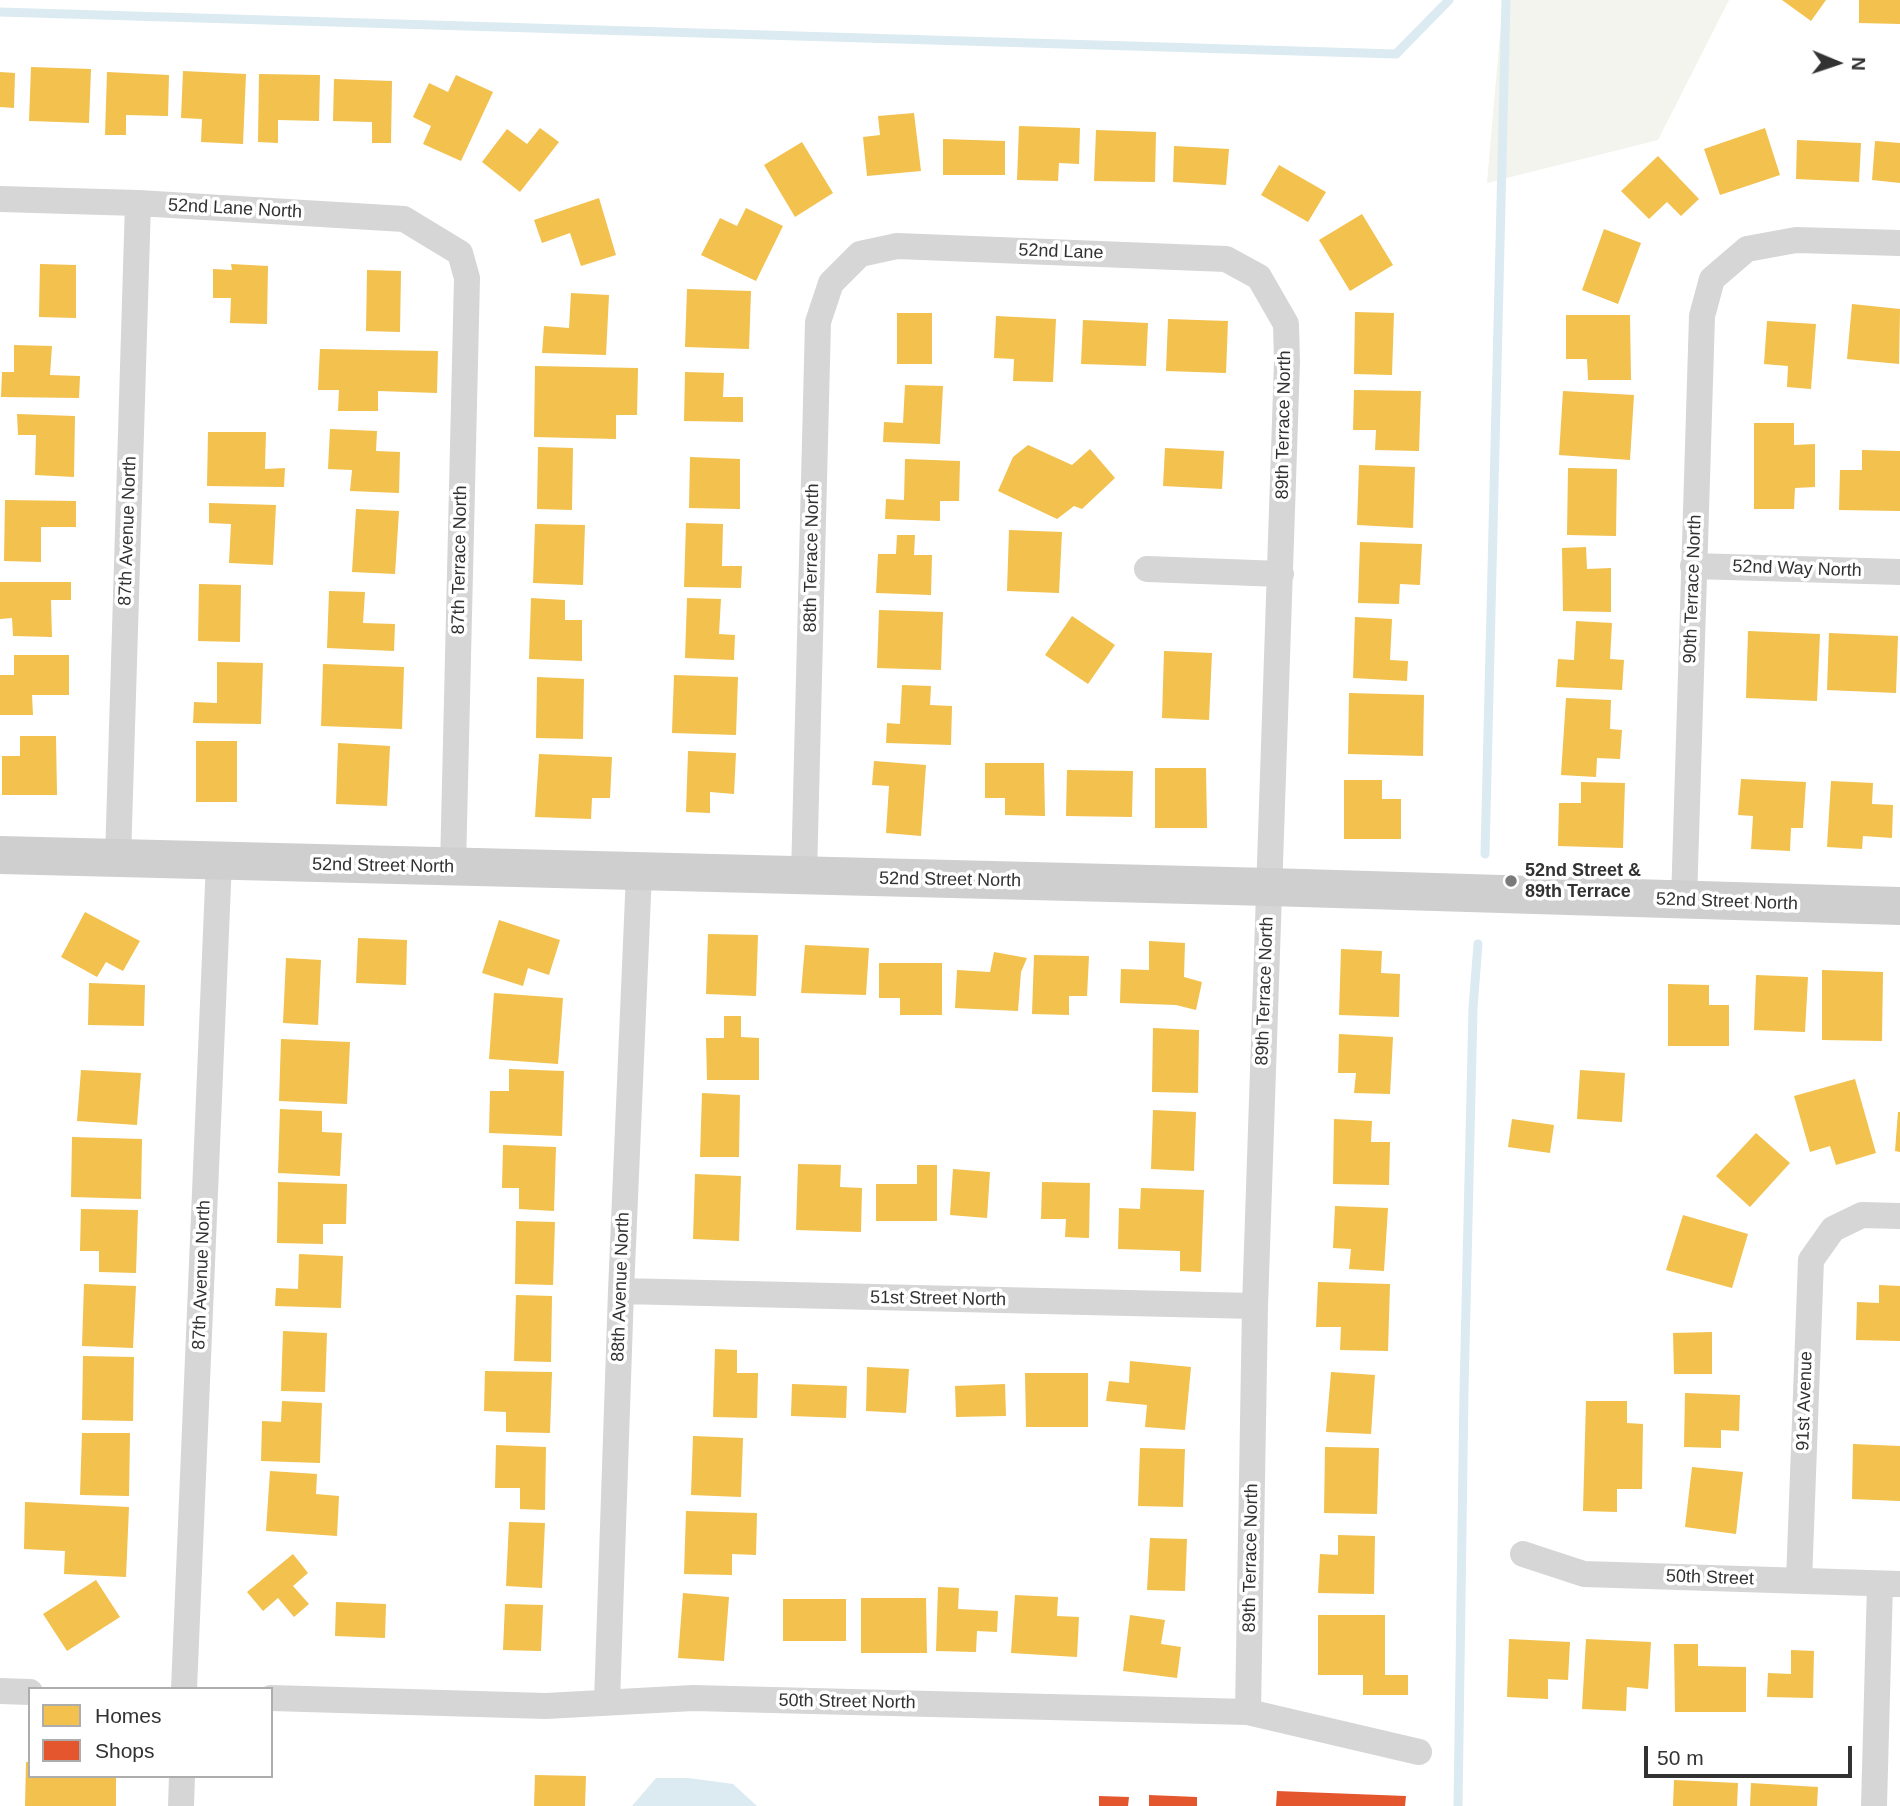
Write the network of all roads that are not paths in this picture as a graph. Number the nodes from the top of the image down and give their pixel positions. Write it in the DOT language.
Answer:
graph roads {
  1 [pos="0,199"];
  2 [pos="138,203"];
  3 [pos="1900,243"];
  4 [pos="460,253"];
  5 [pos="860,254"];
  6 [pos="1259,277"];
  7 [pos="1693,566"];
  8 [pos="1147,569"];
  9 [pos="1900,572"];
  10 [pos="1281,574"];
  11 [pos="0,855"];
  12 [pos="118,859"];
  13 [pos="219,861"];
  14 [pos="453,867"];
  15 [pos="639,873"];
  16 [pos="804,876"];
  17 [pos="1269,887"];
  18 [pos="1684,901"];
  19 [pos="1900,906"];
  20 [pos="1900,1216"];
  21 [pos="621,1292"];
  22 [pos="1255,1306"];
  23 [pos="1523,1554"];
  24 [pos="1799,1581"];
  25 [pos="1890,1584"];
  26 [pos="184,1687"];
  27 [pos="0,1691"];
  28 [pos="28,1692"];
  29 [pos="273,1698"];
  30 [pos="607,1702"];
  31 [pos="1248,1712"];
  32 [pos="1419,1752"];
  33 [pos="181,1778"];
  34 [pos="181,1806"];
  35 [pos="1874,1806"];
  1 -- 2 [label="street, 52nd Lane North"];
  2 -- 4 [label="street, 52nd Lane North"];
  2 -- 12 [label="street, 87th Avenue North"];
  3 -- 7 [label="street, 90th Terrace North"];
  4 -- 14 [label="street, 87th Terrace North"];
  5 -- 6 [label="street, 52nd Lane"];
  5 -- 16 [label="street, 88th Terrace North"];
  6 -- 10 [label="street, 89th Terrace North"];
  7 -- 9 [label="street, 52nd Way North"];
  7 -- 18 [label="street, 90th Terrace North"];
  8 -- 10 [label="street"];
  10 -- 17 [label="street, 89th Terrace North"];
  11 -- 12 [label="street, 52nd Street North"];
  12 -- 13 [label="street, 52nd Street North"];
  13 -- 14 [label="street, 52nd Street North"];
  13 -- 26 [label="street, 87th Avenue North"];
  14 -- 15 [label="street, 52nd Street North"];
  15 -- 16 [label="street, 52nd Street North"];
  15 -- 21 [label="street, 88th Avenue North"];
  16 -- 17 [label="street, 52nd Street North"];
  17 -- 18 [label="street, 52nd Street North"];
  17 -- 22 [label="street, 89th Terrace North"];
  18 -- 19 [label="street, 52nd Street North"];
  20 -- 24 [label="street, 91st Avenue"];
  21 -- 22 [label="street, 51st Street North"];
  21 -- 30 [label="street, 88th Avenue North"];
  22 -- 31 [label="street, 89th Terrace North"];
  23 -- 24 [label="street, 50th Street"];
  24 -- 25 [label="street, 50th Street"];
  25 -- 35 [label="street"];
  27 -- 28 [label="street"];
  29 -- 30 [label="street, 50th Street North"];
  30 -- 31 [label="street, 50th Street North"];
  31 -- 32 [label="street, 50th Street North"];
  33 -- 34 [label="street"];
}
